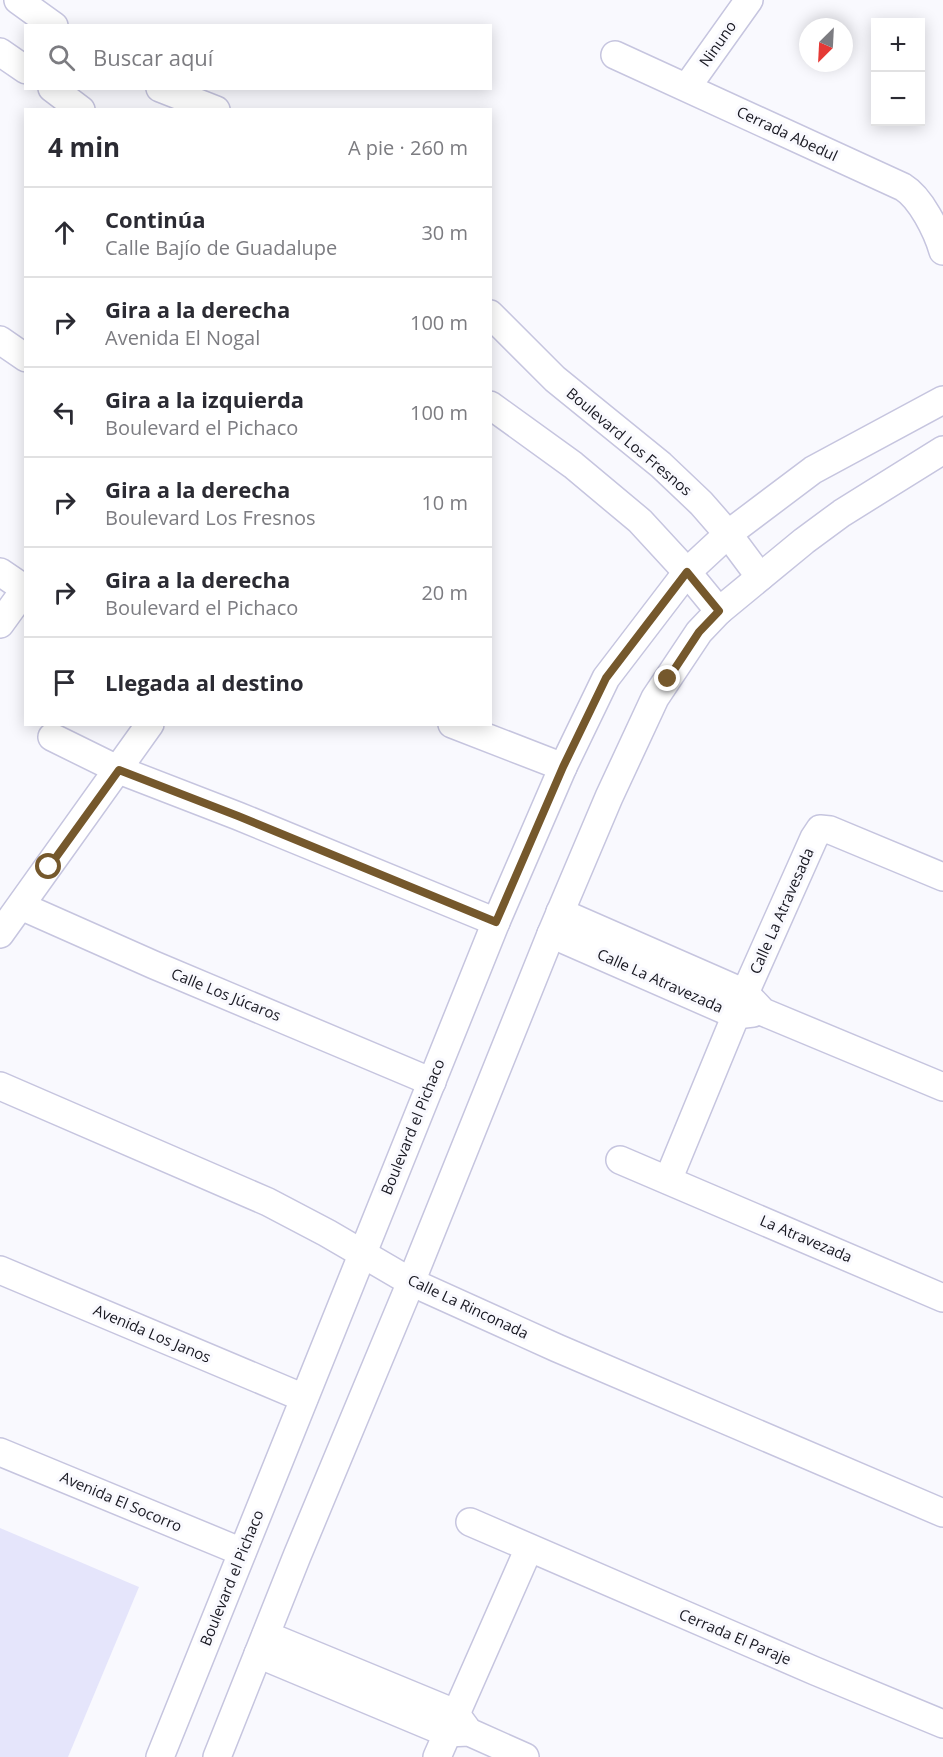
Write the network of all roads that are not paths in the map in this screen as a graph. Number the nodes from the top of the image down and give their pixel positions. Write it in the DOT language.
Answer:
graph roads {
  1 [pos="18,0"];
  2 [pos="749,0"];
  3 [pos="51,24"];
  4 [pos="0,52"];
  5 [pos="615,55"];
  6 [pos="24,69"];
  7 [pos="687,87"];
  8 [pos="55,90"];
  9 [pos="165,90"];
  10 [pos="78,108"];
  11 [pos="211,108"];
  12 [pos="942,241"];
  13 [pos="492,316"];
  14 [pos="0,340"];
  15 [pos="24,357"];
  16 [pos="943,400"];
  17 [pos="492,406"];
  18 [pos="943,450"];
  19 [pos="728,534"];
  20 [pos="0,572"];
  21 [pos="687,572"];
  22 [pos="760,577"];
  23 [pos="24,588"];
  24 [pos="24,590"];
  25 [pos="719,611"];
  26 [pos="0,624"];
  27 [pos="149,726"];
  28 [pos="457,726"];
  29 [pos="52,737"];
  30 [pos="563,767"];
  31 [pos="119,770"];
  32 [pos="943,877"];
  33 [pos="21,906"];
  34 [pos="496,922"];
  35 [pos="556,923"];
  36 [pos="0,934"];
  37 [pos="748,1007"];
  38 [pos="432,1082"];
  39 [pos="0,1086"];
  40 [pos="943,1087"];
  41 [pos="620,1160"];
  42 [pos="668,1180"];
  43 [pos="362,1253"];
  44 [pos="0,1270"];
  45 [pos="411,1282"];
  46 [pos="943,1298"];
  47 [pos="304,1398"];
  48 [pos="0,1452"];
  49 [pos="943,1513"];
  50 [pos="470,1522"];
  51 [pos="529,1548"];
  52 [pos="242,1552"];
  53 [pos="262,1644"];
  54 [pos="943,1724"];
  55 [pos="452,1734"];
  56 [pos="160,1757"];
  57 [pos="217,1757"];
  58 [pos="525,1757"];
  1 -- 3 [label="street"];
  2 -- 7 [label="street, Ninuno"];
  4 -- 6 [label="street"];
  5 -- 7 [label="street, Cerrada Abedul"];
  7 -- 12 [label="street, Cerrada Abedul"];
  8 -- 10 [label="street"];
  9 -- 11 [label="street"];
  13 -- 19 [label="street, Boulevard Los Fresnos"];
  14 -- 15 [label="street"];
  16 -- 19 [label="street, Boulevard el Pichaco"];
  17 -- 21 [label="street"];
  18 -- 22 [label="street"];
  19 -- 21 [label="street, Boulevard el Pichaco"];
  19 -- 22 [label="street, Boulevard Los Fresnos"];
  20 -- 23 [label="street"];
  21 -- 25 [label="street"];
  21 -- 30 [label="street, Boulevard el Pichaco"];
  22 -- 25 [label="street"];
  24 -- 26 [label="street"];
  25 -- 35 [label="street"];
  27 -- 31 [label="street"];
  28 -- 30 [label="street"];
  29 -- 31 [label="street"];
  30 -- 34 [label="street, Boulevard el Pichaco"];
  31 -- 33 [label="street"];
  31 -- 34 [label="street"];
  32 -- 37 [label="street, Calle La Atravesada"];
  33 -- 36 [label="street"];
  33 -- 38 [label="street, Calle Los Júcaros"];
  34 -- 38 [label="street, Boulevard el Pichaco"];
  35 -- 37 [label="street, Calle La Atravezada"];
  35 -- 45 [label="street"];
  37 -- 40 [label="street"];
  37 -- 42 [label="street, Calle La Atravezada"];
  38 -- 43 [label="street, Boulevard el Pichaco"];
  39 -- 43 [label="street, Calle La Rinconada"];
  41 -- 42 [label="street"];
  42 -- 46 [label="street, La Atravezada"];
  43 -- 45 [label="street, Calle La Rinconada"];
  43 -- 47 [label="street, Boulevard el Pichaco"];
  44 -- 47 [label="street, Avenida Los Janos"];
  45 -- 49 [label="street, Calle La Rinconada"];
  45 -- 53 [label="street"];
  47 -- 52 [label="street, Boulevard el Pichaco"];
  48 -- 52 [label="street, Avenida El Socorro"];
  50 -- 51 [label="street, Cerrada El Paraje"];
  51 -- 54 [label="street, Cerrada El Paraje"];
  51 -- 55 [label="street"];
  52 -- 56 [label="street, Boulevard el Pichaco"];
  53 -- 55 [label="street"];
  53 -- 57 [label="street"];
  55 -- 58 [label="street"];
}
